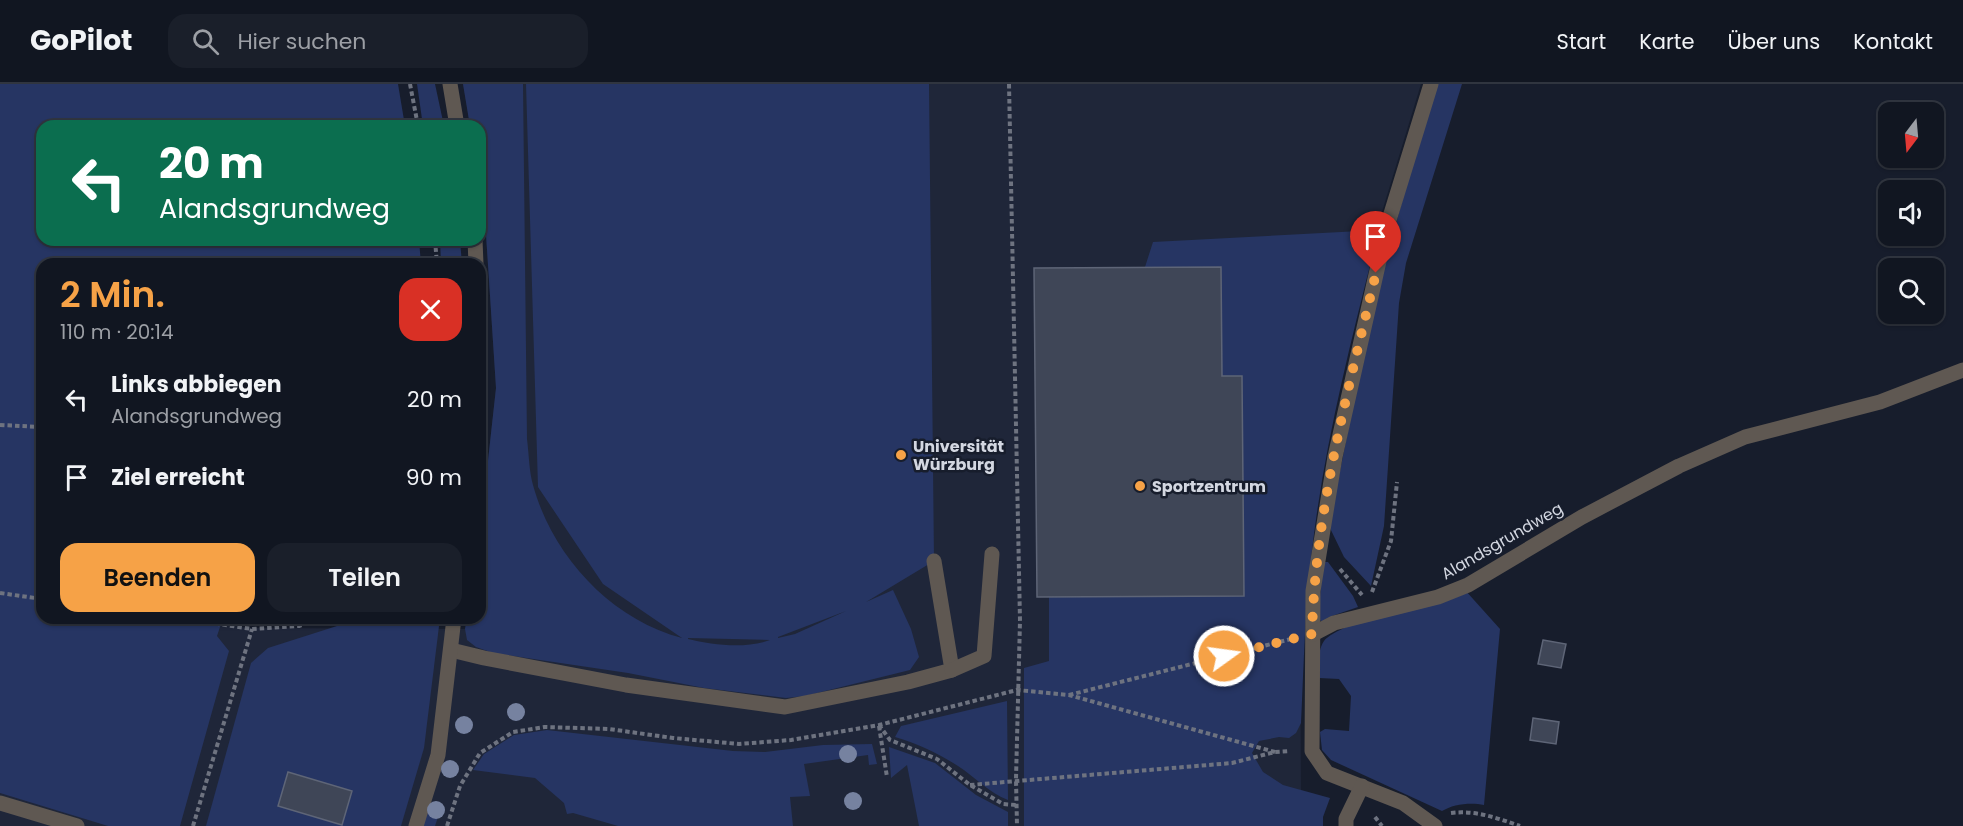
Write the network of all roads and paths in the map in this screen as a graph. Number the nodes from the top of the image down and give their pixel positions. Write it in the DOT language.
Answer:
graph roads {
  1 [pos="410,84"];
  2 [pos="450,84"];
  3 [pos="1009,84"];
  4 [pos="1431,84"];
  5 [pos="417,120"];
  6 [pos="456,120"];
  7 [pos="1963,370"];
  8 [pos="0,425"];
  9 [pos="36,427"];
  10 [pos="1397,482"];
  11 [pos="1322,529"];
  12 [pos="992,554"];
  13 [pos="934,561"];
  14 [pos="0,593"];
  15 [pos="36,597"];
  16 [pos="218,624"];
  17 [pos="304,624"];
  18 [pos="453,624"];
  19 [pos="252,629"];
  20 [pos="1312,634"];
  21 [pos="451,650"];
  22 [pos="952,670"];
  23 [pos="1017,690"];
  24 [pos="1069,695"];
  25 [pos="879,725"];
  26 [pos="1312,751"];
  27 [pos="1275,752"];
  28 [pos="887,777"];
  29 [pos="1016,780"];
  30 [pos="970,785"];
  31 [pos="1362,786"];
  32 [pos="0,803"];
  33 [pos="1016,806"];
  34 [pos="1431,822"];
  35 [pos="77,826"];
  36 [pos="193,826"];
  37 [pos="416,826"];
  38 [pos="447,826"];
  39 [pos="1017,826"];
  40 [pos="1346,826"];
  41 [pos="1520,826"];
  1 -- 5 [label="path"];
  2 -- 6 [label="street"];
  3 -- 23 [label="path"];
  4 -- 11 [label="street"];
  7 -- 20 [label="street, Alandsgrundweg"];
  8 -- 9 [label="path"];
  10 -- 11 [label="path"];
  11 -- 20 [label="street"];
  12 -- 22 [label="street"];
  13 -- 22 [label="street"];
  14 -- 15 [label="path"];
  16 -- 19 [label="path"];
  17 -- 19 [label="path"];
  18 -- 21 [label="street"];
  19 -- 36 [label="path"];
  20 -- 24 [label="path"];
  20 -- 26 [label="street"];
  21 -- 22 [label="street"];
  21 -- 37 [label="street"];
  23 -- 24 [label="path"];
  23 -- 25 [label="path"];
  23 -- 29 [label="path"];
  24 -- 27 [label="path"];
  25 -- 28 [label="path"];
  25 -- 30 [label="path"];
  25 -- 38 [label="path"];
  26 -- 27 [label="path"];
  26 -- 31 [label="street"];
  27 -- 29 [label="path"];
  29 -- 30 [label="path"];
  29 -- 33 [label="path"];
  30 -- 33 [label="path"];
  31 -- 34 [label="street"];
  31 -- 40 [label="street"];
  32 -- 35 [label="street"];
  33 -- 39 [label="path"];
  34 -- 41 [label="path"];
}
